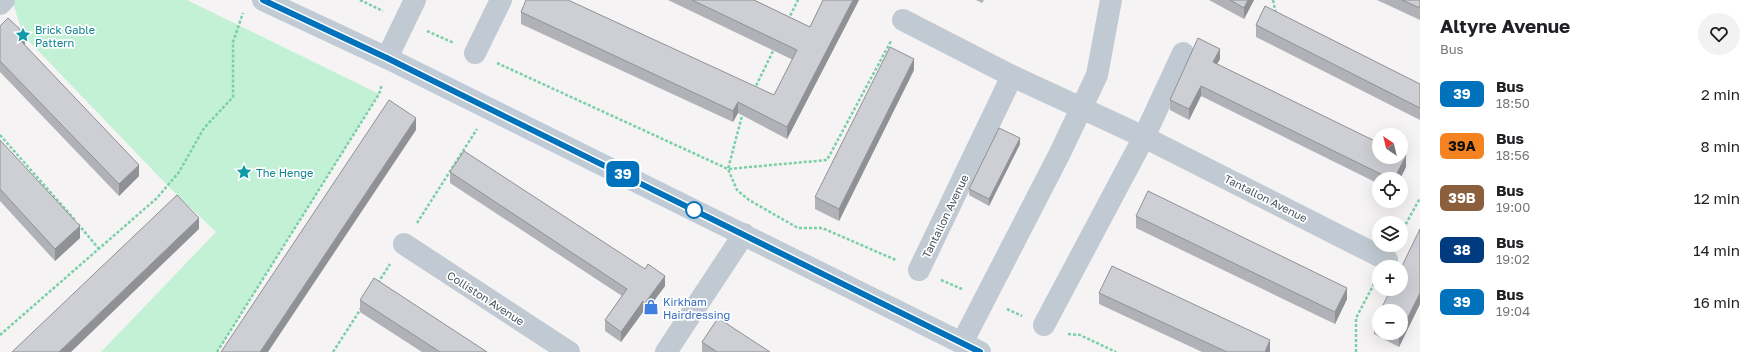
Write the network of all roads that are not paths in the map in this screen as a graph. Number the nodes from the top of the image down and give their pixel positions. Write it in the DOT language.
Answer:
graph roads {
  1 [pos="4,0"];
  2 [pos="415,0"];
  3 [pos="501,0"];
  4 [pos="1111,0"];
  5 [pos="253,3"];
  6 [pos="0,4"];
  7 [pos="903,20"];
  8 [pos="475,53"];
  9 [pos="1183,53"];
  10 [pos="387,58"];
  11 [pos="1012,76"];
  12 [pos="1080,109"];
  13 [pos="1144,137"];
  14 [pos="744,234"];
  15 [pos="404,244"];
  16 [pos="1387,260"];
  17 [pos="919,270"];
  18 [pos="1044,325"];
  19 [pos="971,347"];
  20 [pos="569,352"];
  21 [pos="666,352"];
  1 -- 6 [label="street"];
  2 -- 10 [label="street"];
  3 -- 8 [label="street"];
  4 -- 12 [label="street"];
  5 -- 10 [label="street"];
  7 -- 11 [label="street, Tantallon Avenue"];
  9 -- 13 [label="street"];
  10 -- 14 [label="street"];
  11 -- 12 [label="street, Tantallon Avenue"];
  11 -- 17 [label="street, Tantallon Avenue"];
  12 -- 13 [label="street, Tantallon Avenue"];
  12 -- 19 [label="street"];
  13 -- 16 [label="street, Tantallon Avenue"];
  13 -- 18 [label="street"];
  14 -- 19 [label="street"];
  14 -- 21 [label="street"];
  15 -- 20 [label="street, Colliston Avenue"];
}
